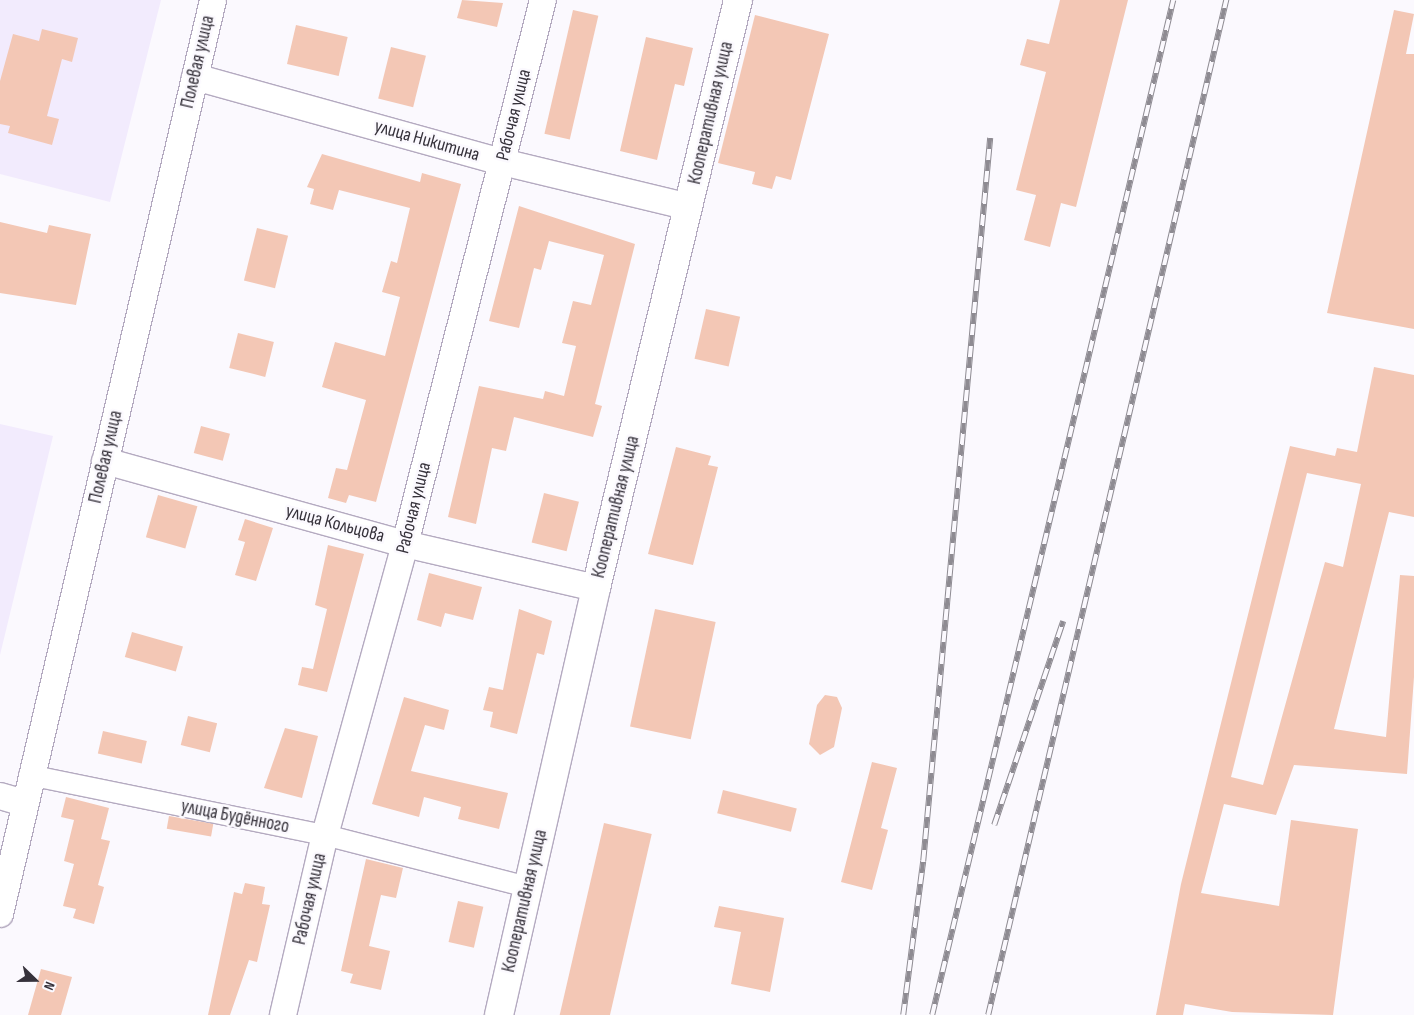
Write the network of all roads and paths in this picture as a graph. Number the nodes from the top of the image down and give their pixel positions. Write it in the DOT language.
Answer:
graph roads {
  1 [pos="213,0"];
  2 [pos="543,0"];
  3 [pos="738,0"];
  4 [pos="195,77"];
  5 [pos="502,162"];
  6 [pos="689,208"];
  7 [pos="105,461"];
  8 [pos="405,544"];
  9 [pos="596,588"];
  10 [pos="29,775"];
  11 [pos="12,800"];
  12 [pos="325,835"];
  13 [pos="528,887"];
  14 [pos="0,914"];
  15 [pos="283,1015"];
  16 [pos="499,1015"];
  1 -- 4 [label="street, Полевая улица"];
  2 -- 5 [label="street, Рабочая улица"];
  3 -- 6 [label="street, Кооперативная улица"];
  4 -- 5 [label="street, улица Никитина"];
  4 -- 7 [label="street, Полевая улица"];
  5 -- 6 [label="street, улица Никитина"];
  5 -- 8 [label="street, Рабочая улица"];
  6 -- 9 [label="street, Кооперативная улица"];
  7 -- 8 [label="street, улица Кольцова"];
  7 -- 10 [label="street, Полевая улица"];
  8 -- 9 [label="street, улица Кольцова"];
  8 -- 12 [label="street, Рабочая улица"];
  9 -- 13 [label="street, Кооперативная улица"];
  10 -- 11 [label="street, Полевая улица"];
  10 -- 12 [label="street, улица Будённого"];
  11 -- 14 [label="street, Полевая улица"];
  12 -- 13 [label="street, улица Будённого"];
  12 -- 15 [label="street, Рабочая улица"];
  13 -- 16 [label="street, Кооперативная улица"];
}
